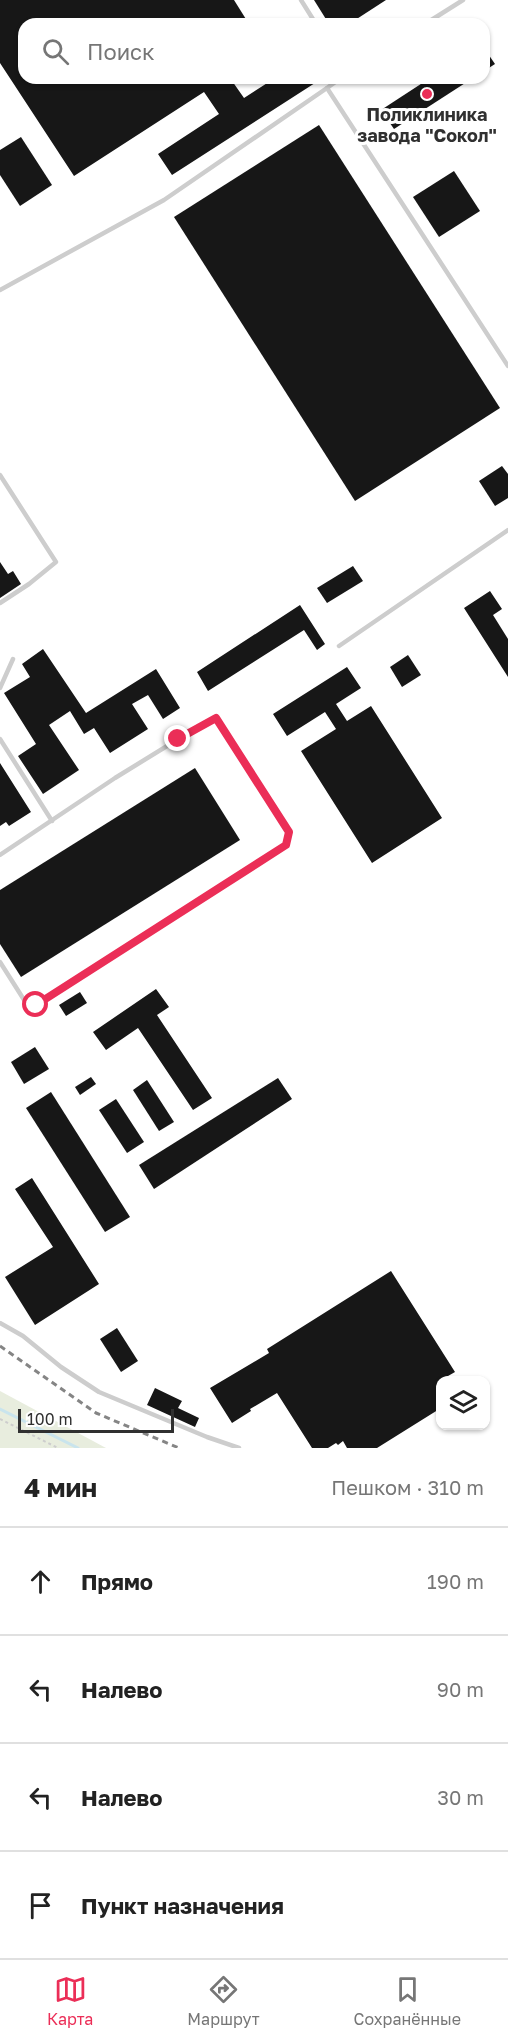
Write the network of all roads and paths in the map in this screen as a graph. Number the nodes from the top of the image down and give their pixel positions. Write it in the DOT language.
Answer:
graph roads {
  1 [pos="301,0"];
  2 [pos="463,0"];
  3 [pos="312,18"];
  4 [pos="434,18"];
  5 [pos="333,84"];
  6 [pos="327,88"];
  7 [pos="0,290"];
  8 [pos="508,366"];
  9 [pos="0,475"];
  10 [pos="508,530"];
  11 [pos="0,603"];
  12 [pos="339,646"];
  13 [pos="13,659"];
  14 [pos="0,688"];
  15 [pos="0,739"];
  16 [pos="52,821"];
  17 [pos="0,855"];
  18 [pos="0,962"];
  19 [pos="0,1323"];
  20 [pos="0,1419"];
  21 [pos="58,1448"];
  22 [pos="239,1448"];
  1 -- 3 [label="lane"];
  2 -- 4 [label="lane"];
  5 -- 6 [label="lane"];
  6 -- 7 [label="lane"];
  6 -- 8 [label="lane"];
  9 -- 11 [label="lane"];
  10 -- 12 [label="lane"];
  13 -- 14 [label="lane"];
  15 -- 16 [label="lane"];
  16 -- 17 [label="lane"];
  16 -- 18 [label="lane"];
  19 -- 22 [label="lane"];
  20 -- 21 [label="path"];
}
